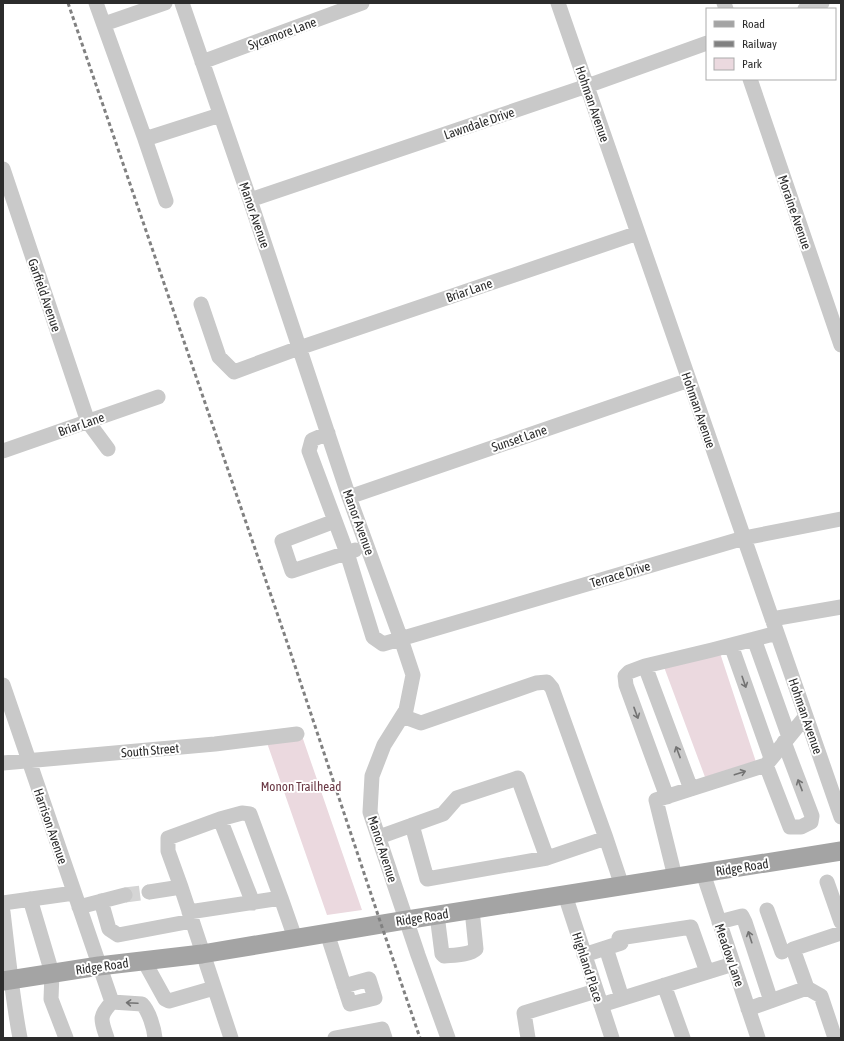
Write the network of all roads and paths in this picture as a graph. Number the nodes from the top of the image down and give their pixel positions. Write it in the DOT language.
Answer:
graph roads {
  1 [pos="96,3"];
  2 [pos="165,3"];
  3 [pos="182,3"];
  4 [pos="362,3"];
  5 [pos="558,3"];
  6 [pos="822,3"];
  7 [pos="808,8"];
  8 [pos="104,24"];
  9 [pos="706,43"];
  10 [pos="202,62"];
  11 [pos="750,80"];
  12 [pos="587,86"];
  13 [pos="220,114"];
  14 [pos="145,139"];
  15 [pos="3,169"];
  16 [pos="166,200"];
  17 [pos="250,200"];
  18 [pos="638,232"];
  19 [pos="202,304"];
  20 [pos="841,345"];
  21 [pos="299,348"];
  22 [pos="689,380"];
  23 [pos="158,397"];
  24 [pos="88,422"];
  25 [pos="328,433"];
  26 [pos="108,449"];
  27 [pos="3,451"];
  28 [pos="349,496"];
  29 [pos="841,519"];
  30 [pos="335,521"];
  31 [pos="744,538"];
  32 [pos="367,546"];
  33 [pos="347,553"];
  34 [pos="841,607"];
  35 [pos="772,619"];
  36 [pos="777,633"];
  37 [pos="401,639"];
  38 [pos="754,639"];
  39 [pos="731,645"];
  40 [pos="645,666"];
  41 [pos="3,685"];
  42 [pos="402,716"];
  43 [pos="806,716"];
  44 [pos="297,734"];
  45 [pos="786,740"];
  46 [pos="29,761"];
  47 [pos="768,762"];
  48 [pos="3,763"];
  49 [pos="697,787"];
  50 [pos="667,797"];
  51 [pos="841,817"];
  52 [pos="220,819"];
  53 [pos="412,825"];
  54 [pos="379,837"];
  55 [pos="606,838"];
  56 [pos="841,852"];
  57 [pos="547,858"];
  58 [pos="702,873"];
  59 [pos="675,877"];
  60 [pos="827,882"];
  61 [pos="622,886"];
  62 [pos="181,887"];
  63 [pos="149,892"];
  64 [pos="125,895"];
  65 [pos="565,895"];
  66 [pos="281,898"];
  67 [pos="30,900"];
  68 [pos="76,900"];
  69 [pos="101,901"];
  70 [pos="3,903"];
  71 [pos="253,903"];
  72 [pos="472,910"];
  73 [pos="767,910"];
  74 [pos="3,912"];
  75 [pos="437,915"];
  76 [pos="190,917"];
  77 [pos="406,920"];
  78 [pos="719,922"];
  79 [pos="841,922"];
  80 [pos="327,933"];
  81 [pos="841,933"];
  82 [pos="295,938"];
  83 [pos="606,948"];
  84 [pos="441,950"];
  85 [pos="787,950"];
  86 [pos="202,954"];
  87 [pos="418,955"];
  88 [pos="584,955"];
  89 [pos="758,960"];
  90 [pos="144,961"];
  91 [pos="733,964"];
  92 [pos="99,966"];
  93 [pos="707,972"];
  94 [pos="52,974"];
  95 [pos="7,980"];
  96 [pos="664,985"];
  97 [pos="344,986"];
  98 [pos="214,988"];
  99 [pos="807,988"];
  100 [pos="596,991"];
  101 [pos="622,998"];
  102 [pos="771,1001"];
  103 [pos="112,1002"];
  104 [pos="601,1005"];
  105 [pos="748,1009"];
  106 [pos="9,1016"];
  107 [pos="20,1038"];
  108 [pos="66,1038"];
  109 [pos="108,1038"];
  110 [pos="155,1038"];
  111 [pos="230,1038"];
  112 [pos="335,1038"];
  113 [pos="385,1038"];
  114 [pos="448,1038"];
  115 [pos="528,1038"];
  116 [pos="612,1038"];
  117 [pos="682,1038"];
  118 [pos="758,1038"];
  119 [pos="835,1038"];
  1 -- 8 [label="street"];
  2 -- 8 [label="street"];
  3 -- 10 [label="street, Manor Avenue"];
  4 -- 10 [label="street, Sycamore Lane"];
  5 -- 12 [label="street, Hohman Avenue"];
  6 -- 7 [label="street"];
  8 -- 14 [label="street"];
  9 -- 12 [label="street, Lawndale Drive"];
  10 -- 13 [label="street, Manor Avenue"];
  11 -- 20 [label="street, Moraine Avenue"];
  12 -- 17 [label="street, Lawndale Drive"];
  12 -- 18 [label="street, Hohman Avenue"];
  13 -- 14 [label="street"];
  13 -- 17 [label="street, Manor Avenue"];
  14 -- 16 [label="street"];
  15 -- 24 [label="street, Garfield Avenue"];
  17 -- 21 [label="street, Manor Avenue"];
  18 -- 21 [label="street, Briar Lane"];
  18 -- 22 [label="street, Hohman Avenue"];
  19 -- 21 [label="street, Briar Lane"];
  21 -- 25 [label="street, Manor Avenue"];
  22 -- 28 [label="street, Sunset Lane"];
  22 -- 31 [label="street, Hohman Avenue"];
  23 -- 24 [label="street, Briar Lane"];
  24 -- 26 [label="street, Garfield Avenue"];
  24 -- 27 [label="street, Briar Lane"];
  25 -- 28 [label="street, Manor Avenue"];
  25 -- 30 [label="street"];
  28 -- 32 [label="street, Manor Avenue"];
  29 -- 31 [label="street, Terrace Drive"];
  30 -- 33 [label="street"];
  30 -- 33 [label="street"];
  31 -- 35 [label="street, Hohman Avenue"];
  31 -- 37 [label="street, Terrace Drive"];
  32 -- 33 [label="street"];
  32 -- 37 [label="street, Manor Avenue"];
  33 -- 37 [label="street, Terrace Drive"];
  34 -- 35 [label="street"];
  35 -- 36 [label="street, Hohman Avenue"];
  36 -- 38 [label="street"];
  36 -- 43 [label="street, Hohman Avenue"];
  37 -- 42 [label="street, Manor Avenue"];
  38 -- 39 [label="street"];
  38 -- 45 [label="street"];
  39 -- 40 [label="street"];
  39 -- 47 [label="street, one-way"];
  49 -- 40 [label="street, one-way"];
  40 -- 50 [label="street, one-way"];
  41 -- 46 [label="street, Harrison Avenue"];
  42 -- 54 [label="street, Manor Avenue"];
  42 -- 55 [label="street"];
  43 -- 45 [label="street"];
  43 -- 51 [label="street, Hohman Avenue"];
  44 -- 46 [label="street, South Street"];
  45 -- 47 [label="street"];
  47 -- 45 [label="street, one-way"];
  46 -- 48 [label="street, South Street"];
  46 -- 68 [label="street, Harrison Avenue"];
  49 -- 47 [label="street, one-way"];
  49 -- 50 [label="street"];
  50 -- 59 [label="street"];
  52 -- 62 [label="street"];
  52 -- 66 [label="street"];
  52 -- 71 [label="street"];
  53 -- 54 [label="street"];
  53 -- 57 [label="street"];
  53 -- 57 [label="street"];
  54 -- 77 [label="street, Manor Avenue"];
  55 -- 57 [label="street"];
  55 -- 61 [label="street"];
  56 -- 58 [label="main road, Ridge Road"];
  58 -- 59 [label="main road, Ridge Road"];
  58 -- 78 [label="street, Meadow Lane"];
  59 -- 61 [label="main road, Ridge Road"];
  60 -- 79 [label="street"];
  61 -- 65 [label="main road, Ridge Road"];
  62 -- 63 [label="street"];
  62 -- 76 [label="street"];
  64 -- 69 [label="street"];
  65 -- 72 [label="main road, Ridge Road"];
  65 -- 88 [label="street, Highland Place"];
  66 -- 71 [label="street"];
  66 -- 82 [label="street"];
  67 -- 68 [label="street"];
  67 -- 70 [label="street"];
  67 -- 94 [label="street"];
  68 -- 69 [label="street"];
  68 -- 92 [label="street, Harrison Avenue"];
  69 -- 76 [label="street"];
  71 -- 76 [label="street"];
  72 -- 75 [label="main road, Ridge Road"];
  72 -- 84 [label="street"];
  73 -- 85 [label="street"];
  74 -- 95 [label="street"];
  75 -- 77 [label="main road, Ridge Road"];
  75 -- 84 [label="street"];
  76 -- 86 [label="street"];
  77 -- 80 [label="main road, Ridge Road"];
  77 -- 87 [label="street, Manor Avenue"];
  89 -- 78 [label="street, one-way"];
  78 -- 91 [label="street, Meadow Lane"];
  80 -- 82 [label="main road, Ridge Road"];
  80 -- 97 [label="street"];
  81 -- 85 [label="street"];
  82 -- 86 [label="main road, Ridge Road"];
  83 -- 88 [label="street"];
  83 -- 93 [label="street"];
  83 -- 101 [label="street"];
  84 -- 87 [label="street"];
  85 -- 89 [label="street"];
  85 -- 99 [label="street"];
  86 -- 90 [label="main road, Ridge Road"];
  86 -- 98 [label="street"];
  87 -- 114 [label="street, Manor Avenue"];
  88 -- 100 [label="street, Highland Place"];
  89 -- 102 [label="street"];
  90 -- 92 [label="main road, Ridge Road"];
  90 -- 98 [label="street"];
  91 -- 93 [label="street"];
  91 -- 105 [label="street, Meadow Lane"];
  92 -- 94 [label="main road, Ridge Road"];
  92 -- 103 [label="street, Harrison Avenue"];
  93 -- 96 [label="street"];
  94 -- 95 [label="main road, Ridge Road"];
  94 -- 108 [label="street"];
  95 -- 106 [label="street"];
  96 -- 101 [label="street"];
  96 -- 117 [label="street"];
  98 -- 111 [label="street"];
  99 -- 102 [label="street"];
  99 -- 119 [label="street"];
  100 -- 104 [label="street, Highland Place"];
  100 -- 115 [label="street"];
  101 -- 104 [label="street"];
  102 -- 105 [label="street"];
  103 -- 109 [label="street"];
  110 -- 103 [label="street, one-way"];
  104 -- 116 [label="street, Highland Place"];
  105 -- 118 [label="street, Meadow Lane"];
  106 -- 107 [label="street"];
  112 -- 113 [label="street"];
}
